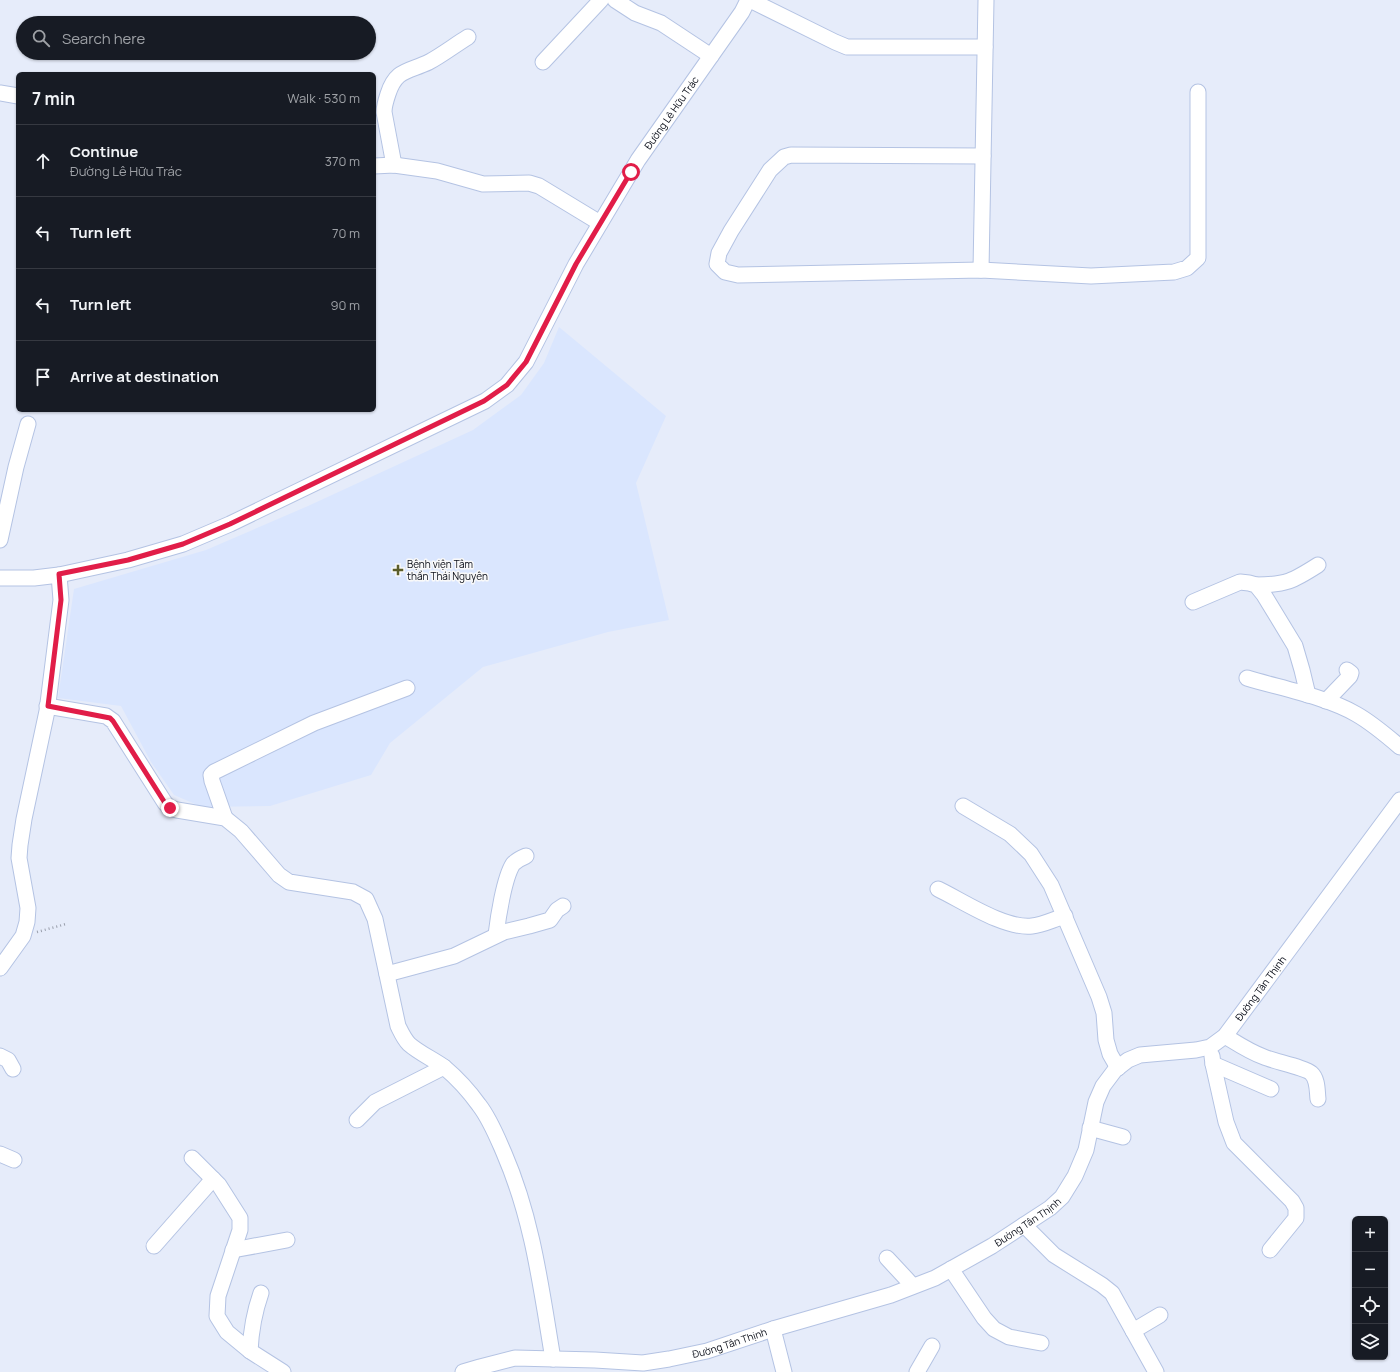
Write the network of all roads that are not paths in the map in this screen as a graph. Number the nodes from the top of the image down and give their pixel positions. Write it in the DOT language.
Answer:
graph roads {
  1 [pos="602,0"];
  2 [pos="615,0"];
  3 [pos="749,0"];
  4 [pos="986,0"];
  5 [pos="468,37"];
  6 [pos="985,47"];
  7 [pos="711,56"];
  8 [pos="543,62"];
  9 [pos="1198,92"];
  10 [pos="0,93"];
  11 [pos="16,96"];
  12 [pos="983,156"];
  13 [pos="394,165"];
  14 [pos="376,166"];
  15 [pos="600,223"];
  16 [pos="981,270"];
  17 [pos="28,424"];
  18 [pos="0,540"];
  19 [pos="1318,565"];
  20 [pos="59,574"];
  21 [pos="0,578"];
  22 [pos="1256,586"];
  23 [pos="1193,602"];
  24 [pos="1347,670"];
  25 [pos="1247,678"];
  26 [pos="407,688"];
  27 [pos="1308,696"];
  28 [pos="1326,701"];
  29 [pos="48,706"];
  30 [pos="1400,747"];
  31 [pos="963,806"];
  32 [pos="1398,808"];
  33 [pos="224,818"];
  34 [pos="526,856"];
  35 [pos="938,889"];
  36 [pos="563,906"];
  37 [pos="1065,916"];
  38 [pos="496,935"];
  39 [pos="0,968"];
  40 [pos="387,974"];
  41 [pos="1225,1036"];
  42 [pos="1210,1047"];
  43 [pos="0,1056"];
  44 [pos="1213,1064"];
  45 [pos="444,1067"];
  46 [pos="1118,1068"];
  47 [pos="13,1069"];
  48 [pos="1271,1089"];
  49 [pos="1318,1099"];
  50 [pos="357,1120"];
  51 [pos="1090,1128"];
  52 [pos="1122,1137"];
  53 [pos="192,1158"];
  54 [pos="213,1179"];
  55 [pos="1024,1225"];
  56 [pos="287,1240"];
  57 [pos="154,1246"];
  58 [pos="233,1250"];
  59 [pos="1270,1250"];
  60 [pos="887,1258"];
  61 [pos="951,1269"];
  62 [pos="913,1286"];
  63 [pos="260,1294"];
  64 [pos="1160,1315"];
  65 [pos="773,1329"];
  66 [pos="1133,1331"];
  67 [pos="1041,1343"];
  68 [pos="932,1346"];
  69 [pos="250,1351"];
  70 [pos="553,1359"];
  71 [pos="641,1367"];
  72 [pos="283,1372"];
  73 [pos="463,1372"];
  74 [pos="784,1372"];
  75 [pos="917,1372"];
  76 [pos="1156,1372"];
  1 -- 8 [label="street"];
  2 -- 7 [label="street"];
  3 -- 6 [label="street"];
  3 -- 7 [label="street, Đường Lê Hữu Trác"];
  4 -- 6 [label="street"];
  5 -- 13 [label="street"];
  6 -- 12 [label="street"];
  7 -- 15 [label="street, Đường Lê Hữu Trác"];
  9 -- 16 [label="street"];
  10 -- 11 [label="street"];
  12 -- 16 [label="street"];
  12 -- 16 [label="street"];
  13 -- 14 [label="street"];
  13 -- 15 [label="street"];
  15 -- 20 [label="street, Đường Lê Hữu Trác"];
  17 -- 18 [label="street"];
  19 -- 22 [label="street"];
  20 -- 21 [label="street, Đường Lê Hữu Trác"];
  20 -- 29 [label="street"];
  22 -- 23 [label="street"];
  22 -- 27 [label="street"];
  24 -- 28 [label="street"];
  25 -- 27 [label="street"];
  26 -- 33 [label="street"];
  27 -- 28 [label="street"];
  28 -- 30 [label="street"];
  29 -- 33 [label="street"];
  29 -- 39 [label="street"];
  31 -- 37 [label="street"];
  32 -- 41 [label="street, Đường Tân Thịnh"];
  33 -- 40 [label="street"];
  34 -- 38 [label="street"];
  35 -- 37 [label="street"];
  36 -- 38 [label="street"];
  37 -- 46 [label="street"];
  38 -- 40 [label="street"];
  40 -- 45 [label="street"];
  41 -- 42 [label="street, Đường Tân Thịnh"];
  41 -- 49 [label="street"];
  42 -- 44 [label="street"];
  42 -- 46 [label="street, Đường Tân Thịnh"];
  43 -- 47 [label="street"];
  44 -- 48 [label="street"];
  44 -- 59 [label="street"];
  45 -- 50 [label="street"];
  45 -- 70 [label="street"];
  46 -- 51 [label="street, Đường Tân Thịnh"];
  51 -- 52 [label="street"];
  51 -- 55 [label="street, Đường Tân Thịnh"];
  53 -- 54 [label="street"];
  54 -- 57 [label="street"];
  54 -- 58 [label="street"];
  55 -- 61 [label="street, Đường Tân Thịnh"];
  55 -- 66 [label="street"];
  56 -- 58 [label="street"];
  58 -- 69 [label="street"];
  60 -- 62 [label="street"];
  61 -- 62 [label="street, Đường Tân Thịnh"];
  61 -- 67 [label="street"];
  62 -- 65 [label="street, Đường Tân Thịnh"];
  63 -- 69 [label="street"];
  64 -- 66 [label="street"];
  65 -- 71 [label="street, Đường Tân Thịnh"];
  65 -- 74 [label="street"];
  66 -- 76 [label="street"];
  68 -- 75 [label="street"];
  69 -- 72 [label="street"];
  70 -- 71 [label="street, Đường Tân Thịnh"];
  70 -- 73 [label="street, Đường Tân Thịnh"];
}
